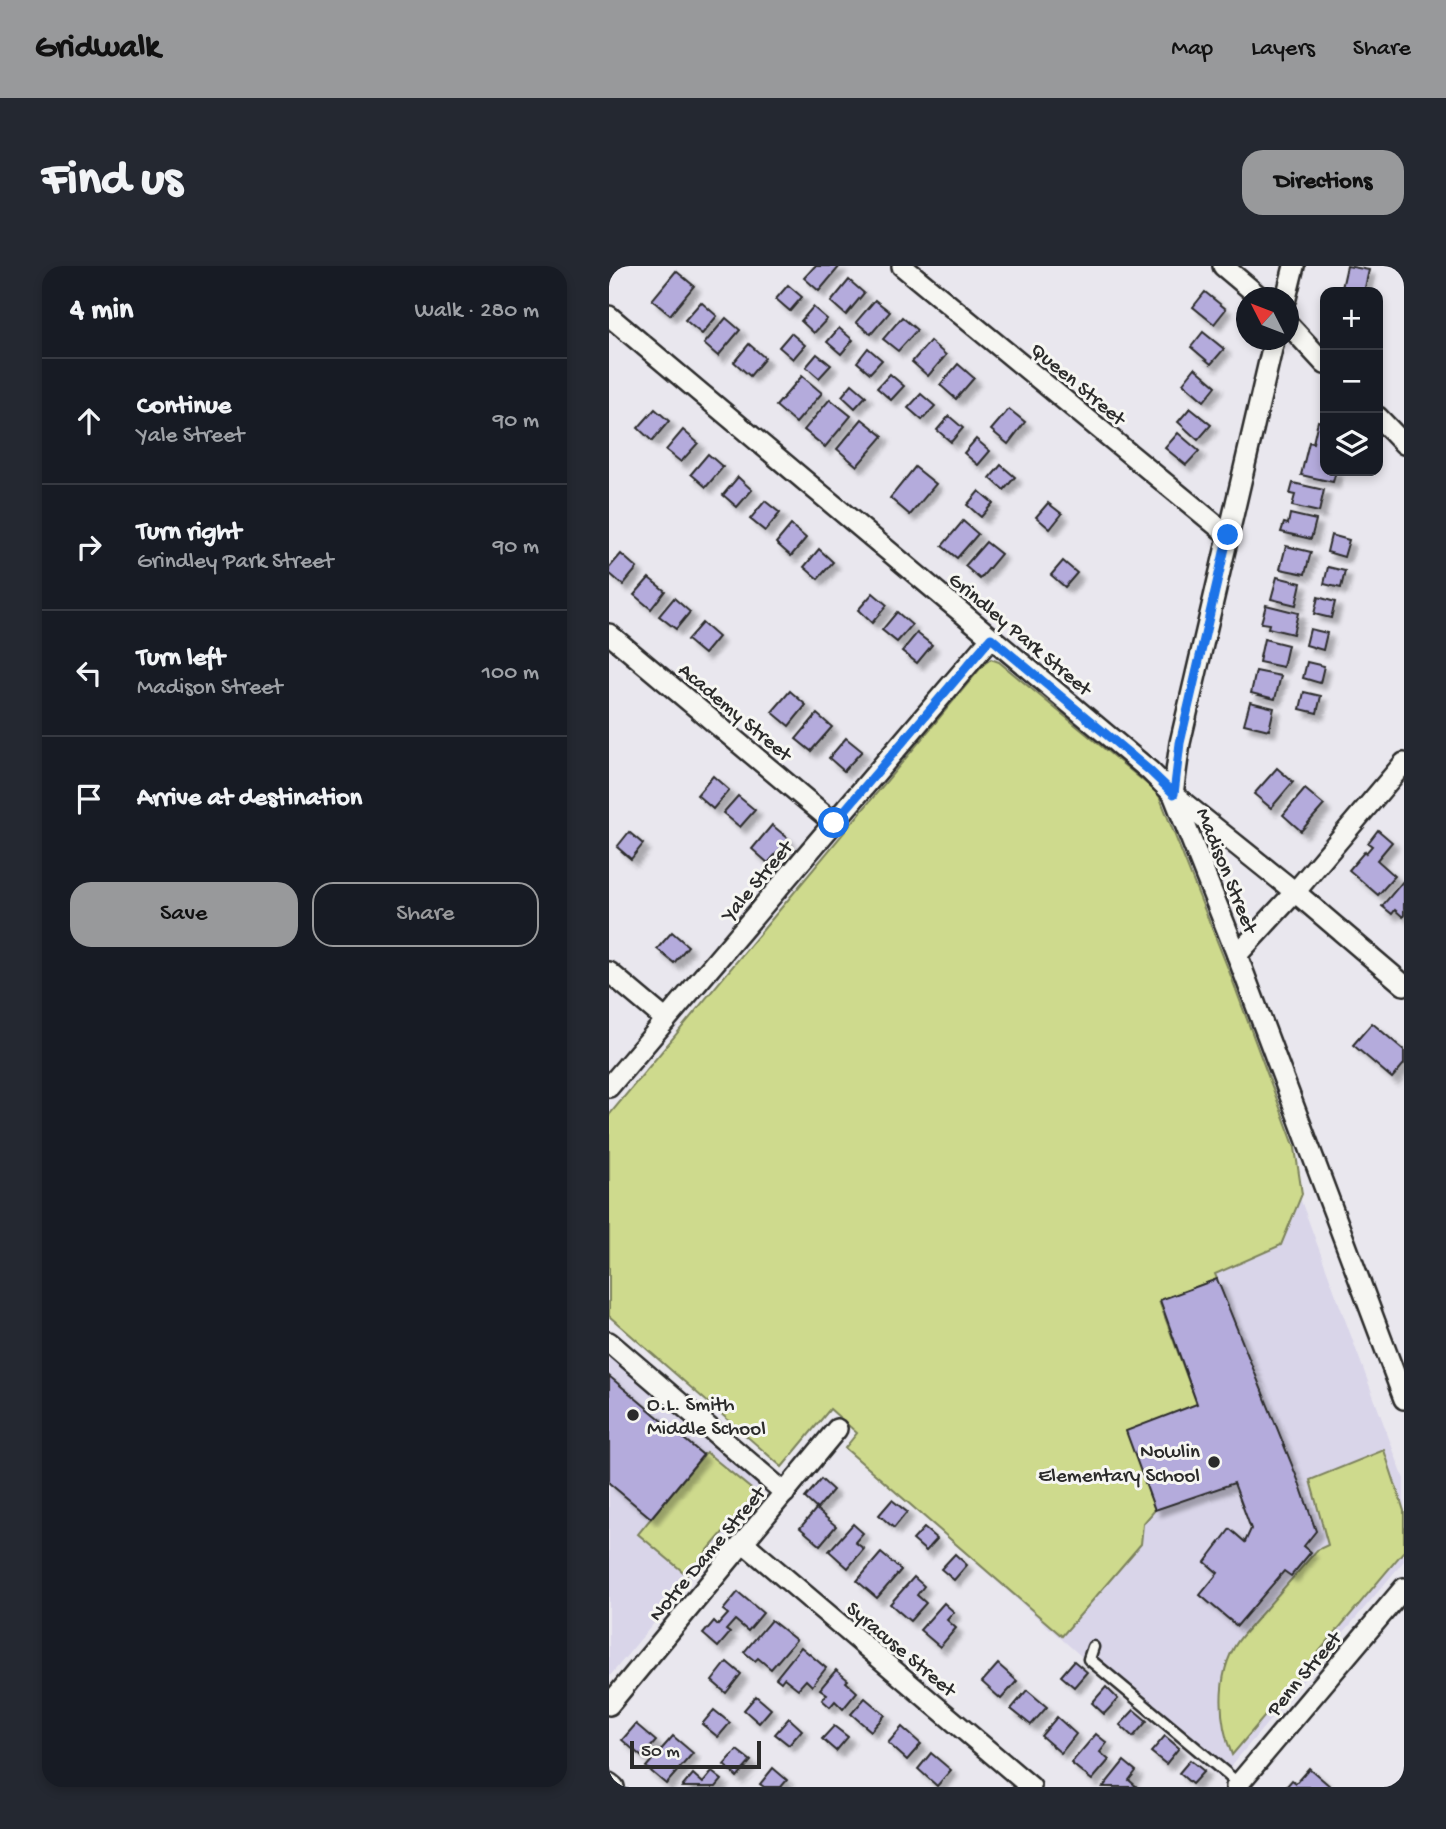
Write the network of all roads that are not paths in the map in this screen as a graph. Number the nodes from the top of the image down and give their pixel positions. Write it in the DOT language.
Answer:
graph roads {
  1 [pos="902,266"];
  2 [pos="1223,266"];
  3 [pos="1294,266"];
  4 [pos="1248,287"];
  5 [pos="1289,287"];
  6 [pos="609,316"];
  7 [pos="1299,336"];
  8 [pos="1272,350"];
  9 [pos="1320,359"];
  10 [pos="1383,422"];
  11 [pos="1404,444"];
  12 [pos="1228,535"];
  13 [pos="609,634"];
  14 [pos="991,638"];
  15 [pos="1404,762"];
  16 [pos="1174,794"];
  17 [pos="834,823"];
  18 [pos="1295,892"];
  19 [pos="1237,955"];
  20 [pos="609,972"];
  21 [pos="1404,985"];
  22 [pos="666,1020"];
  23 [pos="609,1087"];
  24 [pos="609,1342"];
  25 [pos="1404,1399"];
  26 [pos="837,1429"];
  27 [pos="785,1493"];
  28 [pos="744,1543"];
  29 [pos="1404,1588"];
  30 [pos="1093,1647"];
  31 [pos="609,1705"];
  32 [pos="609,1783"];
  33 [pos="1237,1786"];
  34 [pos="614,1787"];
  35 [pos="1031,1787"];
  1 -- 12 [label="street, Queen Street"];
  2 -- 4 [label="street"];
  3 -- 5 [label="street"];
  6 -- 14 [label="street, Grindley Park Street"];
  7 -- 9 [label="street"];
  8 -- 12 [label="street, Madison Street"];
  10 -- 11 [label="street"];
  12 -- 16 [label="street, Madison Street"];
  13 -- 17 [label="street, Academy Street"];
  14 -- 16 [label="street, Grindley Park Street"];
  14 -- 17 [label="street, Yale Street"];
  15 -- 18 [label="street"];
  16 -- 18 [label="street, Grindley Park Street"];
  16 -- 19 [label="street, Madison Street"];
  17 -- 22 [label="street, Yale Street"];
  18 -- 19 [label="street"];
  18 -- 21 [label="street, Grindley Park Street"];
  19 -- 25 [label="street, Madison Street"];
  20 -- 22 [label="street"];
  22 -- 23 [label="street, Yale Street"];
  24 -- 27 [label="street"];
  26 -- 27 [label="street, Notre Dame Street"];
  27 -- 28 [label="street, Notre Dame Street"];
  28 -- 31 [label="street, Notre Dame Street"];
  28 -- 35 [label="street, Syracuse Street"];
  29 -- 33 [label="street, Penn Street"];
  30 -- 33 [label="lane"];
  32 -- 34 [label="street"];
}
